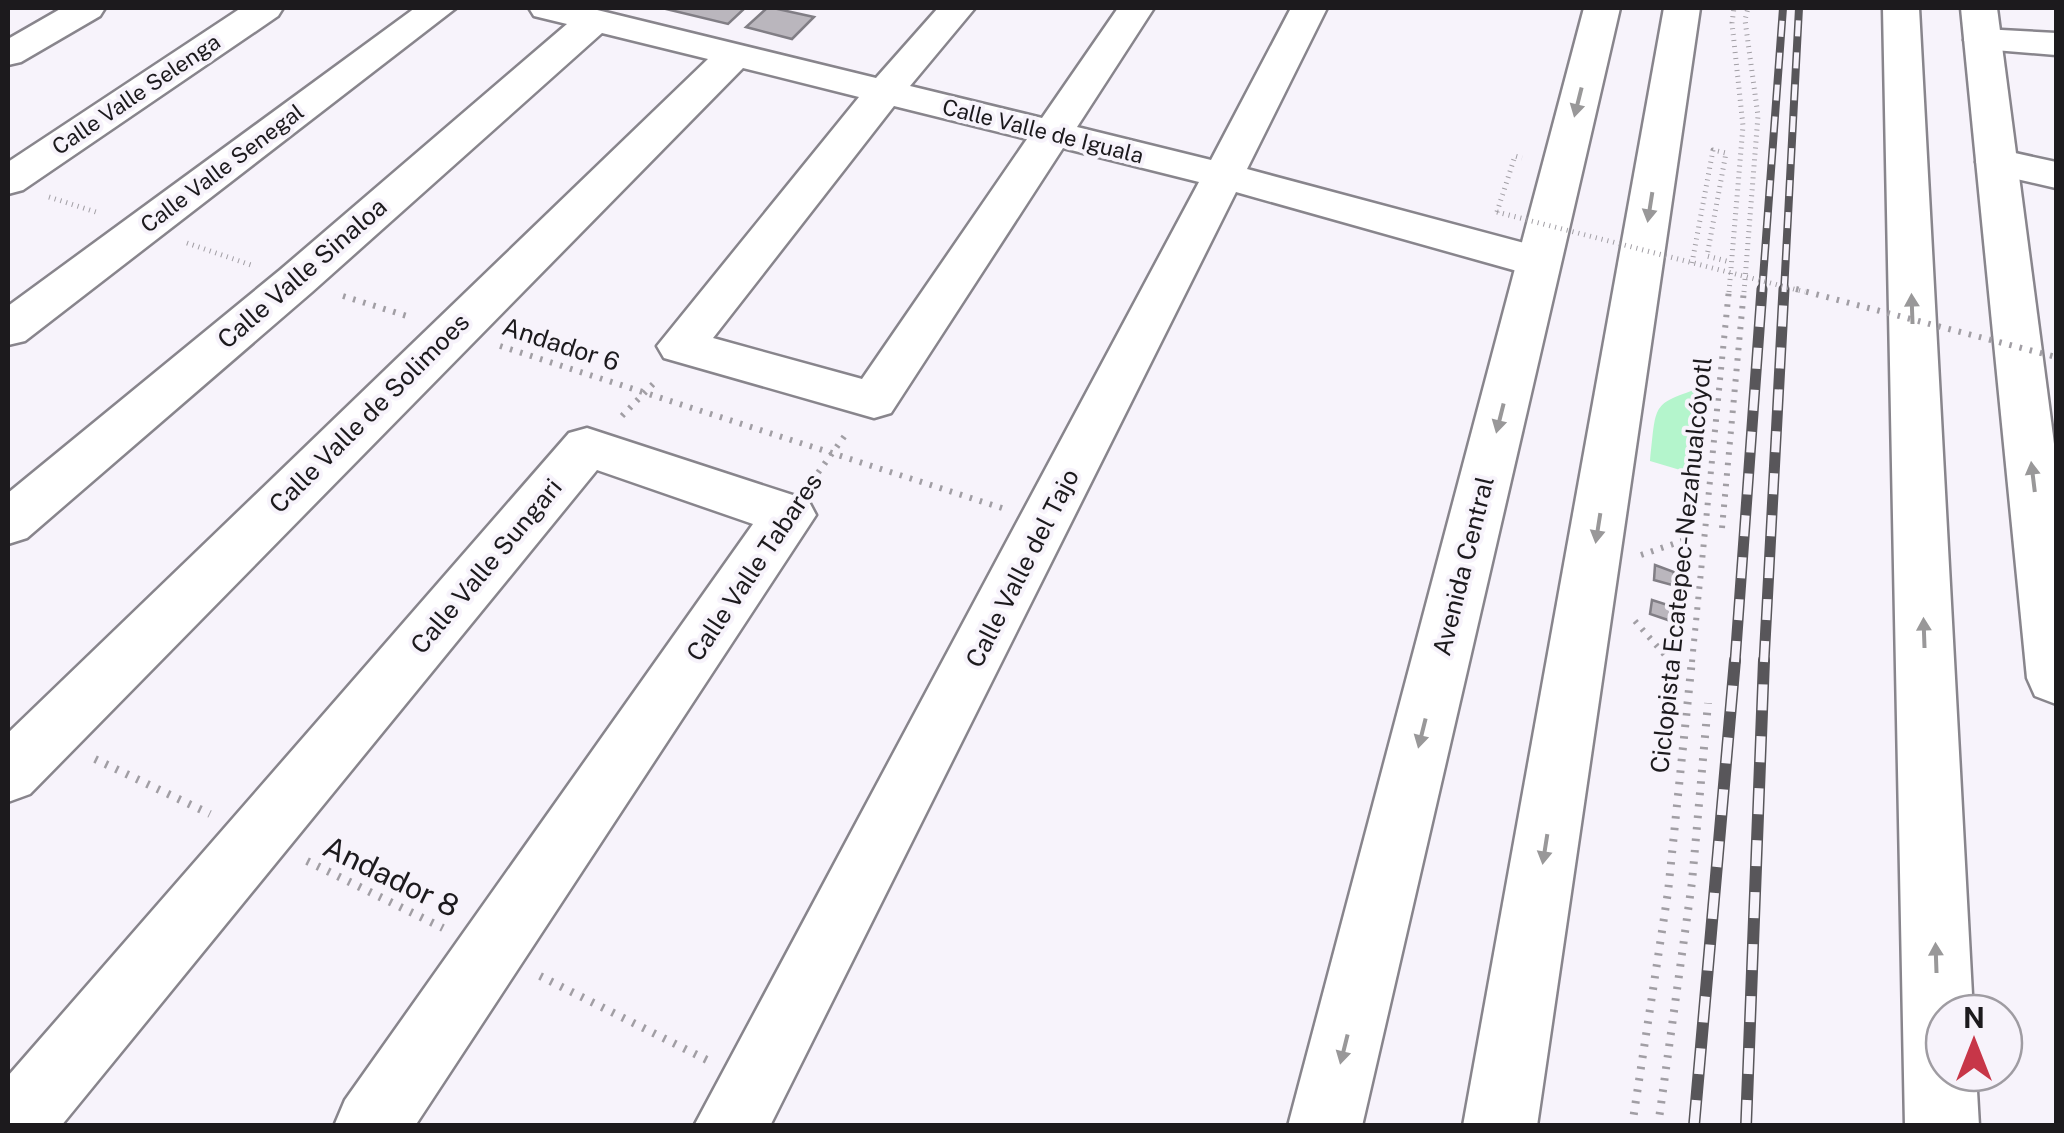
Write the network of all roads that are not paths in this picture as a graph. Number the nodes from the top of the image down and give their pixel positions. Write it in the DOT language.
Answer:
graph roads {
  1 [pos="88,8"];
  2 [pos="265,8"];
  3 [pos="438,8"];
  4 [pos="547,8"];
  5 [pos="957,8"];
  6 [pos="1136,8"];
  7 [pos="1309,8"];
  8 [pos="1602,8"];
  9 [pos="1682,8"];
  10 [pos="1900,8"];
  11 [pos="594,20"];
  12 [pos="1981,24"];
  13 [pos="2056,44"];
  14 [pos="8,54"];
  15 [pos="734,55"];
  16 [pos="885,91"];
  17 [pos="1049,132"];
  18 [pos="1997,162"];
  19 [pos="1221,174"];
  20 [pos="2056,176"];
  21 [pos="24,187"];
  22 [pos="1538,262"];
  23 [pos="8,329"];
  24 [pos="789,515"];
  25 [pos="8,523"];
  26 [pos="2056,678"];
  27 [pos="8,774"];
  28 [pos="742,1104"];
  29 [pos="14,1126"];
  30 [pos="371,1126"];
  31 [pos="1325,1126"];
  32 [pos="1500,1126"];
  33 [pos="1942,1126"];
  1 -- 14 [label="main road"];
  2 -- 21 [label="main road, Calle Valle Selenga"];
  3 -- 23 [label="main road, Calle Valle Senegal"];
  4 -- 11 [label="main road, Calle Valle de Iguala"];
  5 -- 16 [label="main road"];
  6 -- 17 [label="main road"];
  7 -- 19 [label="main road, Calle Valle del Tajo"];
  8 -- 22 [label="main road, Avenida Central, one-way"];
  9 -- 32 [label="main road, one-way"];
  33 -- 10 [label="main road, one-way"];
  11 -- 15 [label="main road, Calle Valle de Iguala"];
  11 -- 25 [label="main road, Calle Valle Sinaloa"];
  12 -- 13 [label="main road"];
  12 -- 18 [label="main road"];
  15 -- 16 [label="main road, Calle Valle de Iguala"];
  15 -- 27 [label="main road, Calle Valle de Solimoes"];
  16 -- 17 [label="main road, Calle Valle de Iguala"];
  16 -- 17 [label="main road"];
  17 -- 19 [label="main road, Calle Valle de Iguala"];
  18 -- 20 [label="main road"];
  26 -- 18 [label="main road, one-way"];
  19 -- 22 [label="main road, Calle Valle de Iguala"];
  19 -- 28 [label="main road, Calle Valle del Tajo"];
  22 -- 31 [label="main road, Avenida Central, one-way"];
  24 -- 29 [label="main road, Calle Valle Sungari"];
  24 -- 30 [label="main road, Calle Valle Tabares"];
}
